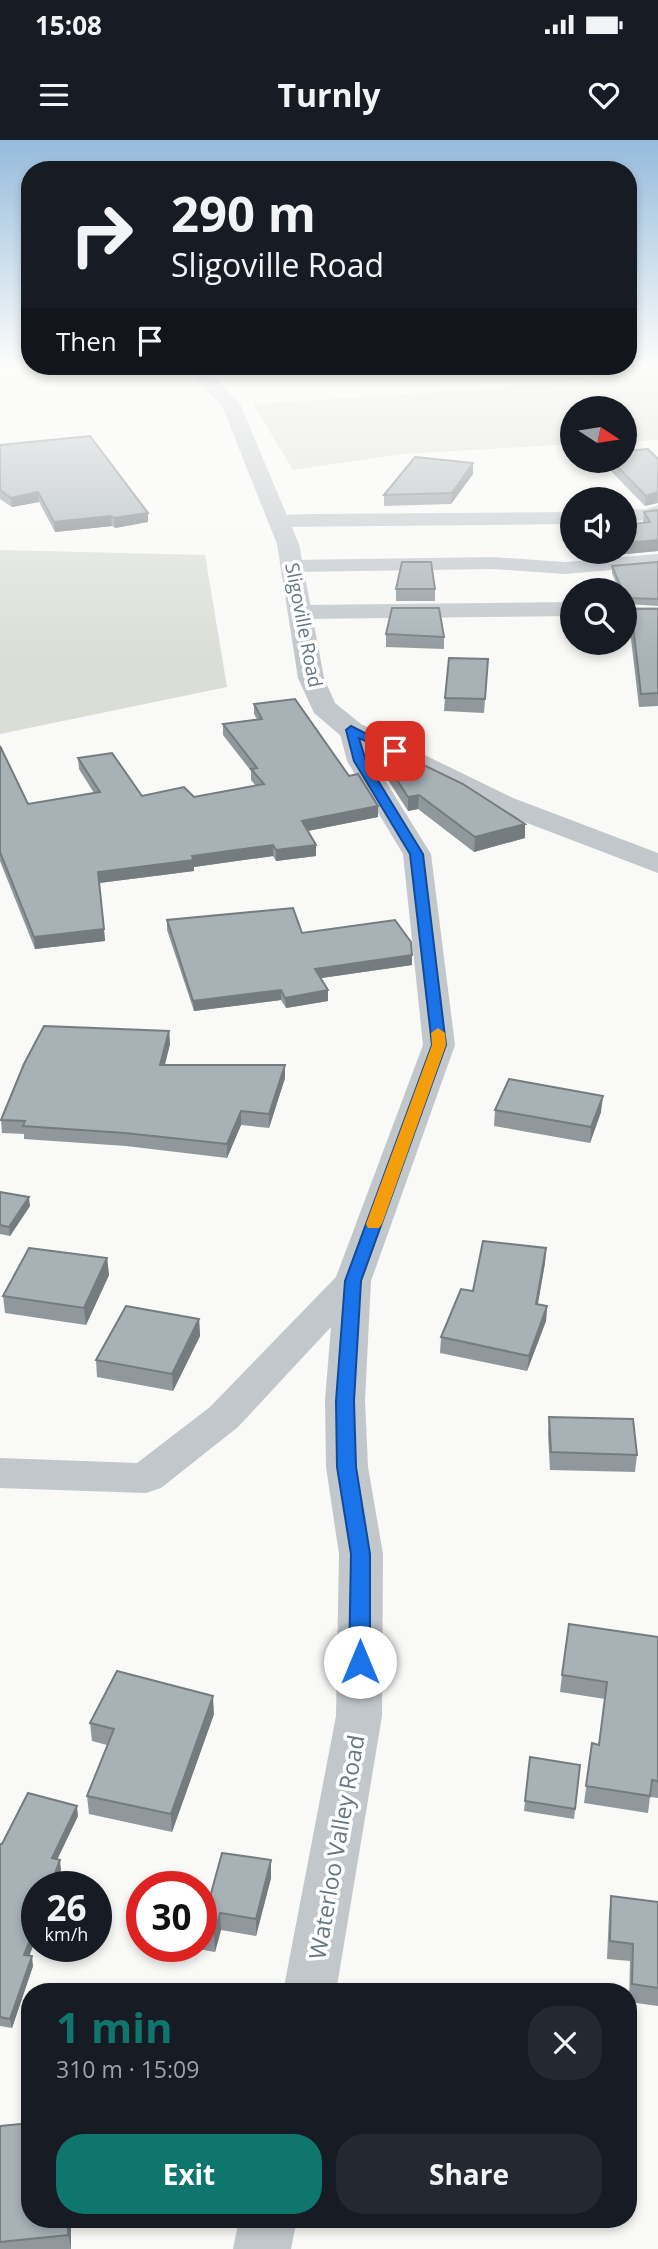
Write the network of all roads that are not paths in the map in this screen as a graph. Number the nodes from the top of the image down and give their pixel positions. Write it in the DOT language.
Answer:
graph roads {
  1 [pos="256,464"];
  2 [pos="658,511"];
  3 [pos="637,516"];
  4 [pos="560,518"];
  5 [pos="279,521"];
  6 [pos="658,559"];
  7 [pos="292,566"];
  8 [pos="560,610"];
  9 [pos="300,612"];
  10 [pos="637,613"];
  11 [pos="658,614"];
  12 [pos="351,730"];
  13 [pos="658,864"];
  14 [pos="353,1281"];
  15 [pos="0,1472"];
  16 [pos="311,1983"];
  17 [pos="266,2228"];
  18 [pos="262,2249"];
  1 -- 5 [label="street, Sligoville Road"];
  2 -- 3 [label="street"];
  4 -- 5 [label="street"];
  5 -- 7 [label="street, Sligoville Road"];
  6 -- 7 [label="street"];
  7 -- 9 [label="street, Sligoville Road"];
  8 -- 9 [label="street"];
  9 -- 12 [label="street, Sligoville Road"];
  10 -- 11 [label="street"];
  12 -- 13 [label="street, Sligoville Road"];
  12 -- 14 [label="street, Waterloo Valley Road"];
  14 -- 15 [label="street"];
  14 -- 16 [label="street, Waterloo Valley Road"];
  17 -- 18 [label="street"];
}
